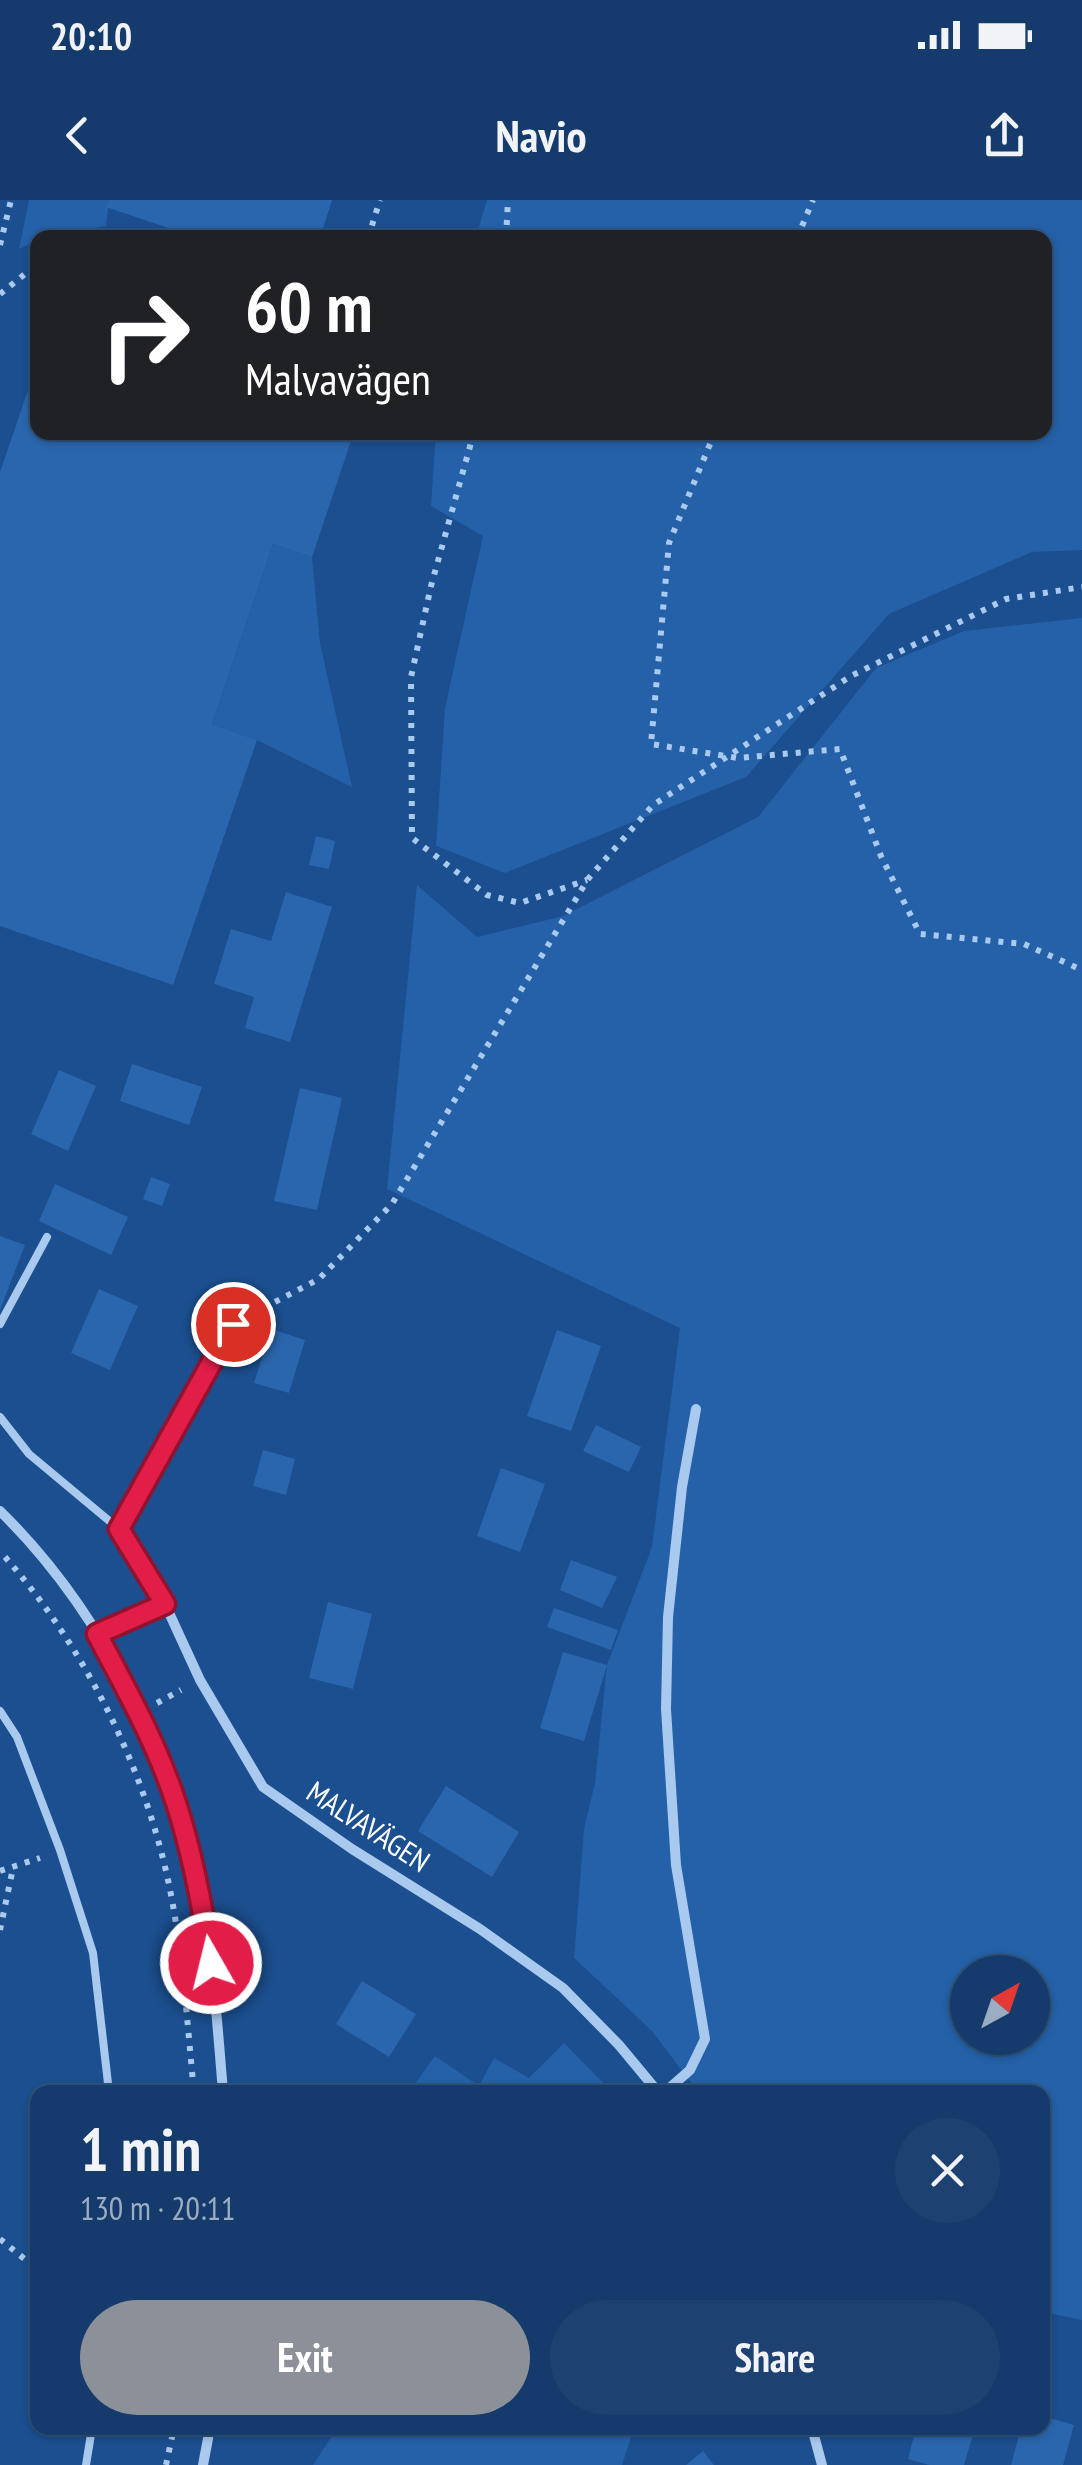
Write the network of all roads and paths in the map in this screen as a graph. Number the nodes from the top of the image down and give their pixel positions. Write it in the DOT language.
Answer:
graph roads {
  1 [pos="11,200"];
  2 [pos="380,200"];
  3 [pos="508,200"];
  4 [pos="812,200"];
  5 [pos="371,230"];
  6 [pos="506,230"];
  7 [pos="800,230"];
  8 [pos="0,245"];
  9 [pos="30,272"];
  10 [pos="0,294"];
  11 [pos="472,440"];
  12 [pos="712,440"];
  13 [pos="1082,588"];
  14 [pos="727,757"];
  15 [pos="588,879"];
  16 [pos="1082,970"];
  17 [pos="47,1237"];
  18 [pos="0,1324"];
  19 [pos="233,1324"];
  20 [pos="696,1409"];
  21 [pos="0,1417"];
  22 [pos="0,1512"];
  23 [pos="119,1529"];
  24 [pos="0,1552"];
  25 [pos="165,1604"];
  26 [pos="97,1634"];
  27 [pos="0,1712"];
  28 [pos="60,1850"];
  29 [pos="12,1868"];
  30 [pos="0,1871"];
  31 [pos="0,1930"];
  32 [pos="109,2085"];
  33 [pos="193,2085"];
  34 [pos="222,2085"];
  35 [pos="655,2085"];
  36 [pos="670,2085"];
  37 [pos="0,2239"];
  38 [pos="30,2263"];
  39 [pos="91,2435"];
  40 [pos="172,2435"];
  41 [pos="209,2435"];
  42 [pos="814,2435"];
  43 [pos="86,2465"];
  44 [pos="166,2465"];
  45 [pos="203,2465"];
  46 [pos="822,2465"];
  1 -- 8 [label="path"];
  2 -- 5 [label="path"];
  3 -- 6 [label="path"];
  4 -- 7 [label="path"];
  9 -- 10 [label="path"];
  11 -- 15 [label="path"];
  12 -- 14 [label="path"];
  13 -- 14 [label="path"];
  14 -- 15 [label="path"];
  14 -- 16 [label="path"];
  15 -- 19 [label="path"];
  17 -- 18 [label="lane"];
  19 -- 23 [label="lane"];
  20 -- 36 [label="street, MALVAVÄGEN"];
  21 -- 23 [label="lane"];
  22 -- 26 [label="street"];
  23 -- 25 [label="lane"];
  24 -- 33 [label="path"];
  25 -- 26 [label="street"];
  25 -- 35 [label="street, MALVAVÄGEN"];
  26 -- 34 [label="street"];
  27 -- 28 [label="lane"];
  28 -- 29 [label="path"];
  28 -- 32 [label="lane"];
  29 -- 30 [label="path"];
  29 -- 31 [label="path"];
  37 -- 38 [label="path"];
  39 -- 43 [label="lane"];
  40 -- 44 [label="path"];
  41 -- 45 [label="street"];
  42 -- 46 [label="street"];
}
